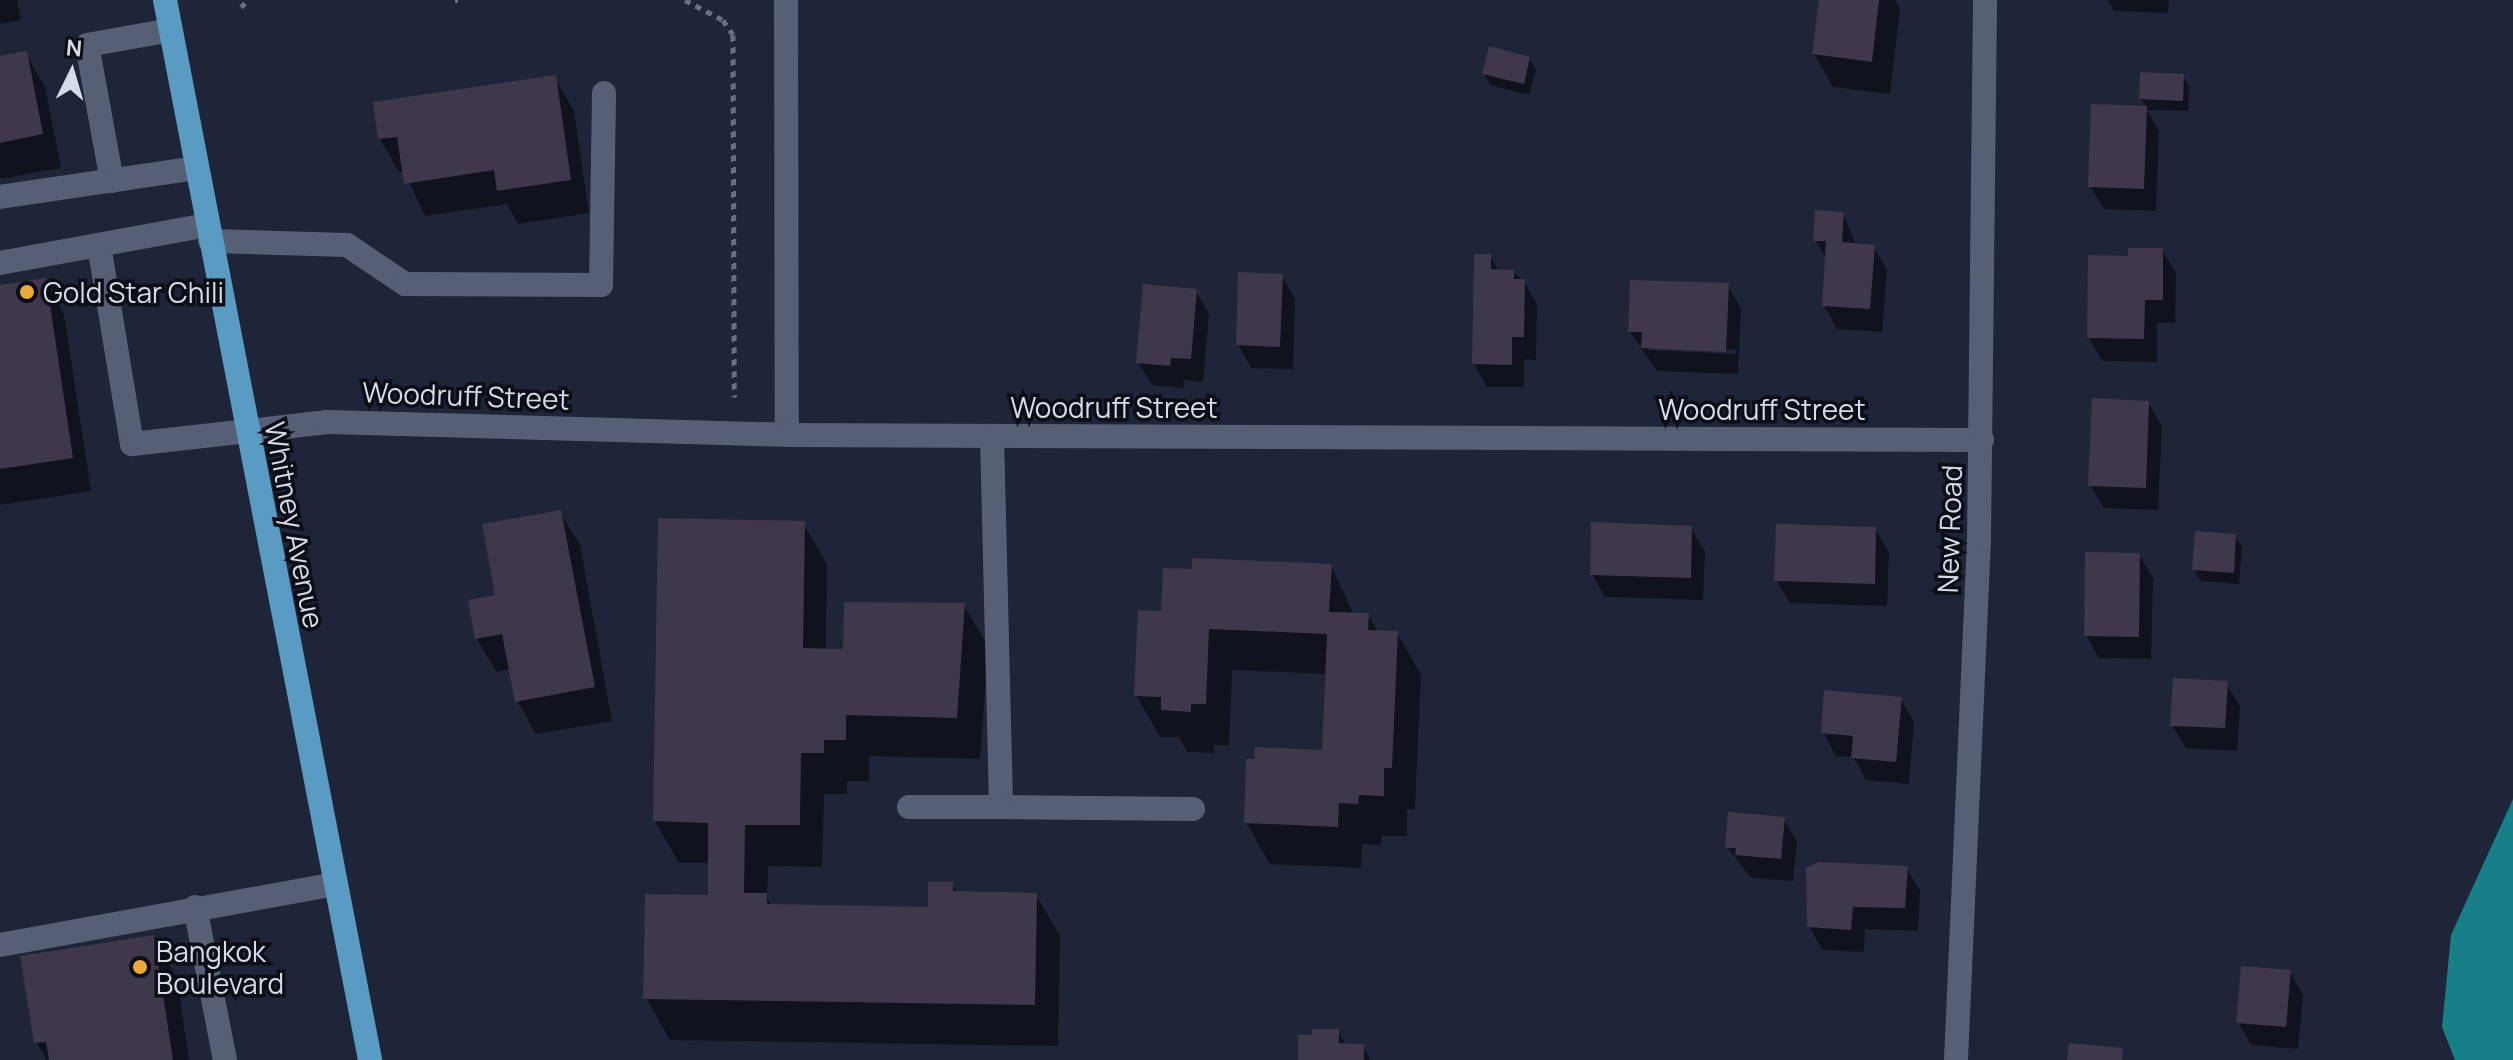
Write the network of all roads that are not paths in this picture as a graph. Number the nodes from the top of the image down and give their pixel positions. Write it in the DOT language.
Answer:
graph roads {
  1 [pos="165,0"];
  2 [pos="786,0"];
  3 [pos="1985,0"];
  4 [pos="171,30"];
  5 [pos="604,93"];
  6 [pos="196,168"];
  7 [pos="112,181"];
  8 [pos="0,197"];
  9 [pos="209,233"];
  10 [pos="99,245"];
  11 [pos="0,263"];
  12 [pos="246,429"];
  13 [pos="787,435"];
  14 [pos="992,436"];
  15 [pos="1982,440"];
  16 [pos="909,807"];
  17 [pos="1001,807"];
  18 [pos="1193,809"];
  19 [pos="335,884"];
  20 [pos="195,907"];
  21 [pos="0,945"];
  22 [pos="225,1060"];
  23 [pos="370,1060"];
  24 [pos="1956,1060"];
  1 -- 4 [label="highway, Whitney Avenue"];
  2 -- 13 [label="street"];
  3 -- 15 [label="street, New Road"];
  4 -- 6 [label="highway, Whitney Avenue"];
  4 -- 7 [label="street"];
  5 -- 9 [label="street"];
  6 -- 7 [label="street"];
  6 -- 9 [label="highway, Whitney Avenue"];
  7 -- 8 [label="street"];
  9 -- 10 [label="street"];
  9 -- 12 [label="highway, Whitney Avenue"];
  10 -- 11 [label="street"];
  10 -- 12 [label="street, Woodruff Street"];
  12 -- 13 [label="street, Woodruff Street"];
  12 -- 19 [label="highway, Whitney Avenue"];
  13 -- 14 [label="street, Woodruff Street"];
  14 -- 15 [label="street, Woodruff Street"];
  14 -- 17 [label="street"];
  15 -- 24 [label="street, New Road"];
  16 -- 17 [label="street"];
  17 -- 18 [label="street"];
  19 -- 20 [label="street"];
  19 -- 23 [label="highway, Whitney Avenue"];
  20 -- 21 [label="street"];
  20 -- 22 [label="street"];
}
